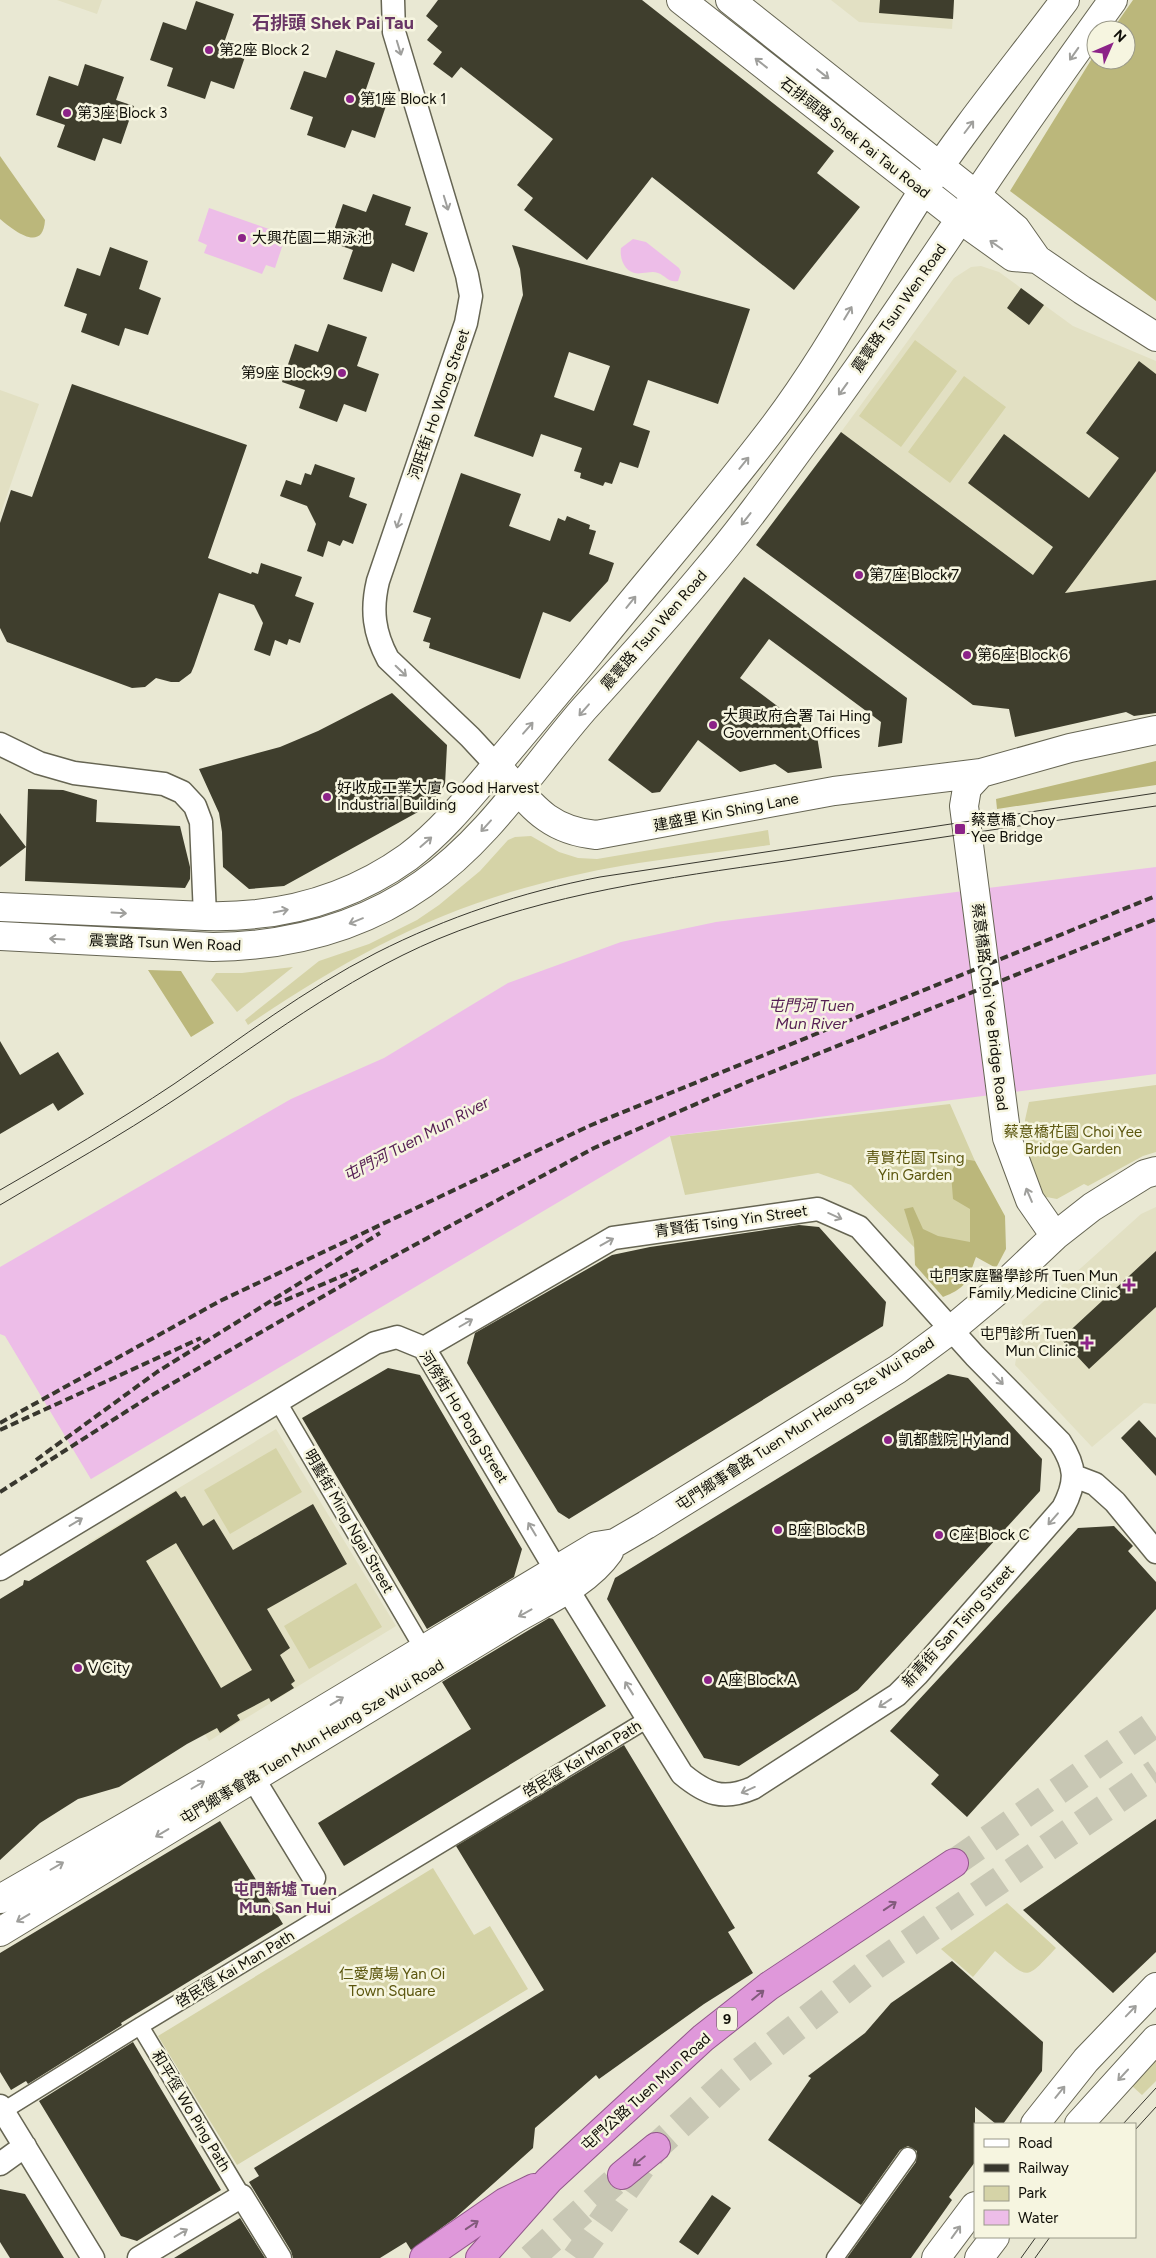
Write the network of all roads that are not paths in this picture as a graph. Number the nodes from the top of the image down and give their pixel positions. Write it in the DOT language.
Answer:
graph roads {
  1 [pos="393,0"];
  2 [pos="681,0"];
  3 [pos="730,0"];
  4 [pos="1065,0"];
  5 [pos="1113,0"];
  6 [pos="940,167"];
  7 [pos="923,192"];
  8 [pos="976,195"];
  9 [pos="960,219"];
  10 [pos="1037,259"];
  11 [pos="1156,337"];
  12 [pos="1156,730"];
  13 [pos="0,744"];
  14 [pos="496,766"];
  15 [pos="982,773"];
  16 [pos="518,790"];
  17 [pos="0,908"];
  18 [pos="205,916"];
  19 [pos="0,936"];
  20 [pos="1156,1171"];
  21 [pos="1055,1236"];
  22 [pos="952,1330"];
  23 [pos="424,1348"];
  24 [pos="277,1400"];
  25 [pos="1074,1476"];
  26 [pos="1156,1552"];
  27 [pos="0,1569"];
  28 [pos="562,1580"];
  29 [pos="420,1642"];
  30 [pos="648,1719"];
  31 [pos="682,1774"];
  32 [pos="254,1778"];
  33 [pos="954,1864"];
  34 [pos="314,1878"];
  35 [pos="0,1899"];
  36 [pos="0,1932"];
  37 [pos="1156,1987"];
  38 [pos="140,2026"];
  39 [pos="1156,2039"];
  40 [pos="2,2109"];
  41 [pos="1036,2123"];
  42 [pos="1080,2123"];
  43 [pos="25,2146"];
  44 [pos="656,2147"];
  45 [pos="908,2156"];
  46 [pos="0,2164"];
  47 [pos="622,2175"];
  48 [pos="549,2180"];
  49 [pos="242,2196"];
  50 [pos="974,2207"];
  51 [pos="994,2238"];
  52 [pos="93,2258"];
  53 [pos="139,2258"];
  54 [pos="280,2258"];
  55 [pos="424,2258"];
  56 [pos="480,2258"];
  57 [pos="835,2258"];
  58 [pos="936,2258"];
  59 [pos="979,2258"];
  1 -- 14 [label="street, 河旺街 Ho Wong Street, one-way"];
  7 -- 2 [label="main road, 石排頭路 Shek Pai Tau Road, one-way"];
  3 -- 6 [label="main road, 石排頭路 Shek Pai Tau Road, one-way"];
  6 -- 4 [label="main road, 震寰路 Tsun Wen Road, one-way"];
  5 -- 8 [label="main road, 震寰路 Tsun Wen Road, one-way"];
  6 -- 7 [label="main road, 震寰路 Tsun Wen Road"];
  6 -- 8 [label="main road, 石排頭路 Shek Pai Tau Road"];
  7 -- 9 [label="main road, 石排頭路 Shek Pai Tau Road"];
  14 -- 7 [label="main road, 震寰路 Tsun Wen Road, one-way"];
  8 -- 9 [label="main road, 震寰路 Tsun Wen Road"];
  8 -- 10 [label="main road, 石排頭路 Shek Pai Tau Road"];
  10 -- 9 [label="main road, 石排頭路 Shek Pai Tau Road, one-way"];
  9 -- 16 [label="main road, 震寰路 Tsun Wen Road, one-way"];
  10 -- 11 [label="main road, 石排頭路 Shek Pai Tau Road"];
  12 -- 15 [label="main road"];
  13 -- 18 [label="street"];
  14 -- 16 [label="main road, 建盛里 Kin Shing Lane"];
  18 -- 14 [label="main road, 震寰路 Tsun Wen Road, one-way"];
  15 -- 16 [label="main road, 建盛里 Kin Shing Lane"];
  21 -- 15 [label="main road, 蔡意橋路 Choi Yee Bridge Road, one-way"];
  16 -- 19 [label="main road, 震寰路 Tsun Wen Road, one-way"];
  17 -- 18 [label="main road, 震寰路 Tsun Wen Road, one-way"];
  20 -- 21 [label="main road, 屯門鄉事會路 Tuen Mun Heung Sze Wui Road"];
  21 -- 22 [label="main road, 屯門鄉事會路 Tuen Mun Heung Sze Wui Road"];
  23 -- 22 [label="street, 青賢街 Tsing Yin Street, one-way"];
  22 -- 25 [label="street, 青賢街 Tsing Yin Street, one-way"];
  22 -- 28 [label="main road, 屯門鄉事會路 Tuen Mun Heung Sze Wui Road"];
  23 -- 24 [label="street, 河傍街 Ho Pong Street"];
  28 -- 23 [label="street, 河傍街 Ho Pong Street, one-way"];
  27 -- 24 [label="street, 河傍街 Ho Pong Street, one-way"];
  24 -- 29 [label="street, 明藝街 Ming Ngai Street"];
  25 -- 26 [label="street"];
  25 -- 31 [label="street, 新青街 San Tsing Street, one-way"];
  30 -- 28 [label="street, 河傍街 Ho Pong Street, one-way"];
  28 -- 32 [label="main road, 屯門鄉事會路 Tuen Mun Heung Sze Wui Road, one-way"];
  35 -- 28 [label="main road, 屯門鄉事會路 Tuen Mun Heung Sze Wui Road, one-way"];
  30 -- 31 [label="street, 河傍街 Ho Pong Street"];
  30 -- 38 [label="street, 啓民徑 Kai Man Path"];
  32 -- 34 [label="street"];
  32 -- 36 [label="main road, 屯門鄉事會路 Tuen Mun Heung Sze Wui Road, one-way"];
  48 -- 33 [label="highway, 屯門公路 Tuen Mun Road / 9, one-way"];
  41 -- 37 [label="main road, one-way"];
  38 -- 40 [label="street, 啓民徑 Kai Man Path"];
  38 -- 49 [label="street, 和平徑 Wo Ping Path"];
  39 -- 42 [label="main road, one-way"];
  40 -- 43 [label="street"];
  43 -- 46 [label="street"];
  43 -- 52 [label="street"];
  44 -- 47 [label="highway, one-way"];
  45 -- 57 [label="street"];
  55 -- 48 [label="highway, one-way"];
  48 -- 56 [label="highway, 屯門公路 Tuen Mun Road / 9"];
  53 -- 49 [label="street, one-way"];
  49 -- 54 [label="street"];
  58 -- 50 [label="main road, one-way"];
  51 -- 59 [label="main road"];
}
